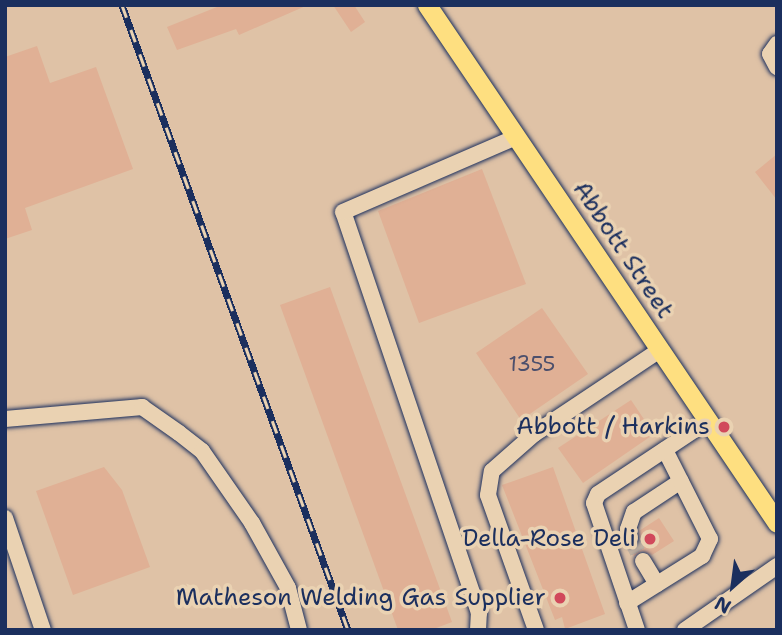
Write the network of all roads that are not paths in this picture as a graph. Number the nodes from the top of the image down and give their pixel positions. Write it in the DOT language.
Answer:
graph roads {
  1 [pos="427,5"];
  2 [pos="777,44"];
  3 [pos="777,67"];
  4 [pos="516,137"];
  5 [pos="660,350"];
  6 [pos="5,419"];
  7 [pos="708,421"];
  8 [pos="665,450"];
  9 [pos="681,481"];
  10 [pos="5,518"];
  11 [pos="777,523"];
  12 [pos="630,538"];
  13 [pos="643,561"];
  14 [pos="777,566"];
  15 [pos="657,584"];
  16 [pos="627,603"];
  17 [pos="43,630"];
  18 [pos="299,630"];
  19 [pos="478,630"];
  20 [pos="536,630"];
  21 [pos="637,630"];
  22 [pos="685,630"];
  1 -- 4 [label="main road, Abbott Street"];
  2 -- 3 [label="street"];
  4 -- 5 [label="main road, Abbott Street"];
  4 -- 19 [label="street"];
  5 -- 7 [label="main road, Abbott Street"];
  5 -- 20 [label="street"];
  6 -- 18 [label="street"];
  7 -- 8 [label="street"];
  7 -- 11 [label="main road, Abbott Street"];
  8 -- 9 [label="street"];
  8 -- 16 [label="street"];
  9 -- 12 [label="street"];
  9 -- 15 [label="street"];
  10 -- 17 [label="street"];
  13 -- 15 [label="street"];
  14 -- 22 [label="street"];
  15 -- 16 [label="street"];
  16 -- 21 [label="street"];
}
